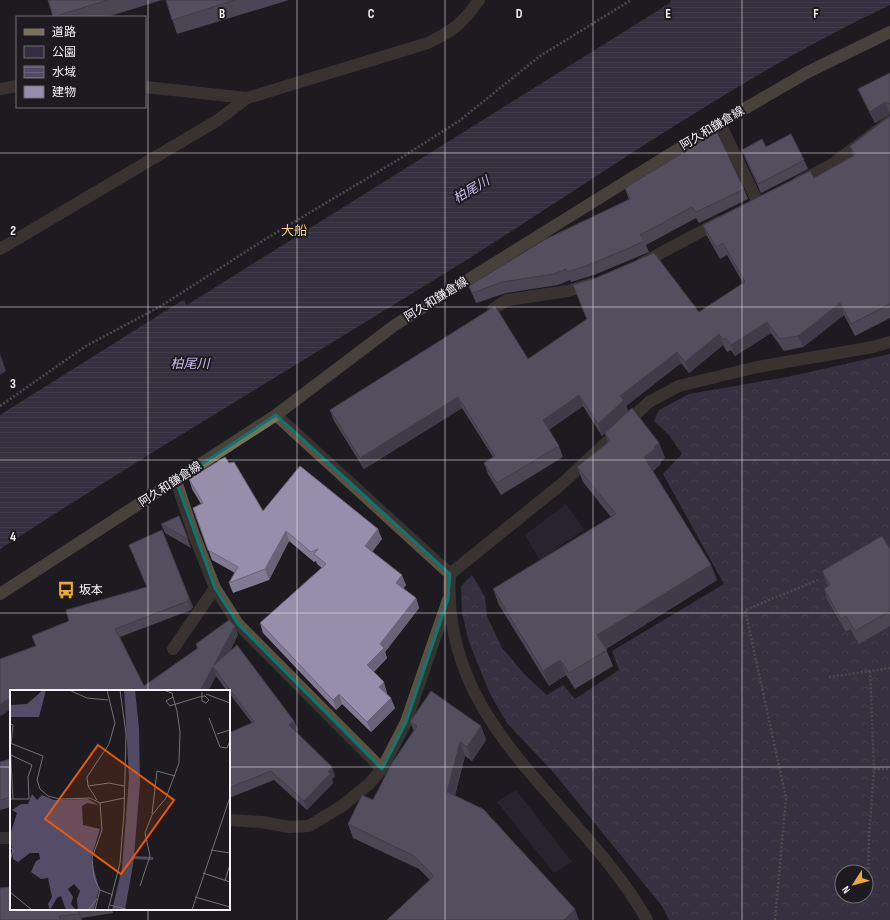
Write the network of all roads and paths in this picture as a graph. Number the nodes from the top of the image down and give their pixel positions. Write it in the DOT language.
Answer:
graph roads {
  1 [pos="479,0"];
  2 [pos="630,0"];
  3 [pos="890,32"];
  4 [pos="16,86"];
  5 [pos="146,87"];
  6 [pos="0,89"];
  7 [pos="247,98"];
  8 [pos="890,121"];
  9 [pos="720,123"];
  10 [pos="784,189"];
  11 [pos="771,196"];
  12 [pos="758,203"];
  13 [pos="745,210"];
  14 [pos="731,216"];
  15 [pos="0,249"];
  16 [pos="634,266"];
  17 [pos="604,279"];
  18 [pos="494,309"];
  19 [pos="890,342"];
  20 [pos="0,406"];
  21 [pos="276,415"];
  22 [pos="176,481"];
  23 [pos="450,574"];
  24 [pos="818,580"];
  25 [pos="215,588"];
  26 [pos="0,594"];
  27 [pos="448,599"];
  28 [pos="173,649"];
  29 [pos="890,668"];
  30 [pos="870,671"];
  31 [pos="829,677"];
  32 [pos="382,769"];
  33 [pos="874,769"];
  34 [pos="890,769"];
  35 [pos="230,820"];
  36 [pos="868,864"];
  37 [pos="647,920"];
  38 [pos="775,920"];
  1 -- 7 [label="street"];
  2 -- 20 [label="path"];
  3 -- 9 [label="main road, 阿久和鎌倉線"];
  4 -- 6 [label="street"];
  5 -- 7 [label="street"];
  7 -- 15 [label="street"];
  8 -- 10 [label="street"];
  9 -- 12 [label="street"];
  9 -- 21 [label="main road, 阿久和鎌倉線"];
  11 -- 12 [label="street"];
  12 -- 13 [label="street"];
  14 -- 16 [label="street"];
  17 -- 18 [label="street"];
  19 -- 23 [label="street"];
  21 -- 22 [label="main road, 阿久和鎌倉線"];
  21 -- 23 [label="street"];
  22 -- 25 [label="street"];
  22 -- 26 [label="main road, 阿久和鎌倉線"];
  23 -- 27 [label="street"];
  24 -- 38 [label="path"];
  25 -- 28 [label="street"];
  25 -- 32 [label="street"];
  27 -- 32 [label="street"];
  27 -- 37 [label="street"];
  29 -- 30 [label="path"];
  30 -- 31 [label="path"];
  30 -- 33 [label="path"];
  32 -- 35 [label="street"];
  33 -- 34 [label="path"];
  33 -- 36 [label="path"];
}
